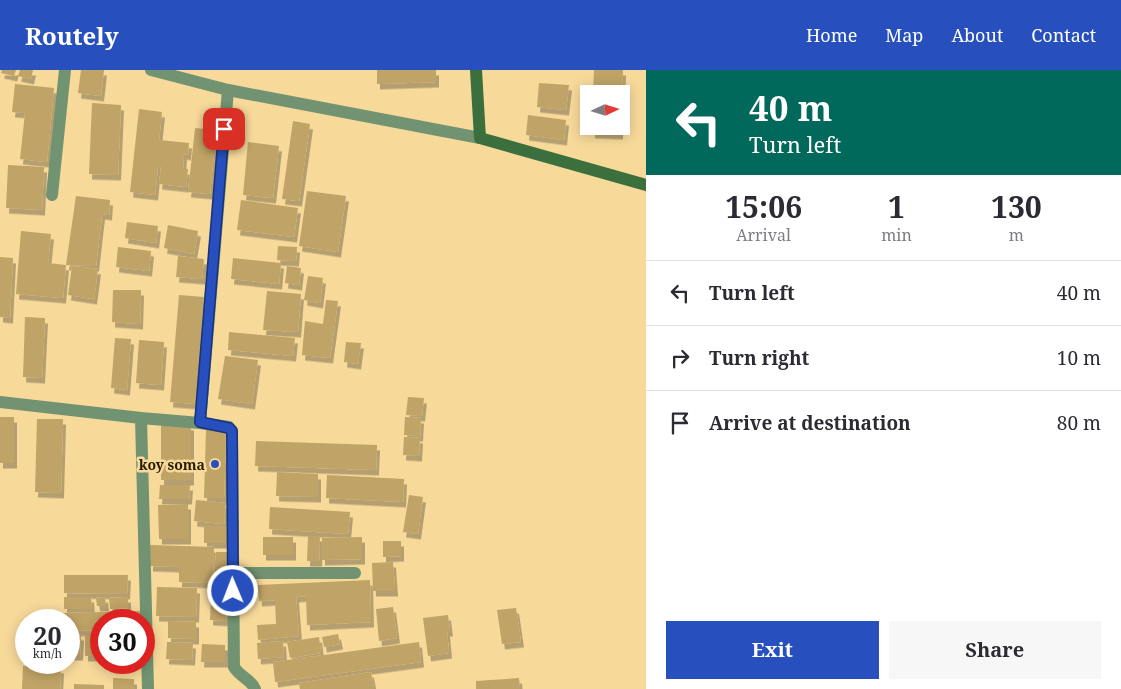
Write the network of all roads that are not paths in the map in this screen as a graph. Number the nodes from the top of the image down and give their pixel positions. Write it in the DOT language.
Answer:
graph roads {
  1 [pos="65,70"];
  2 [pos="151,70"];
  3 [pos="476,70"];
  4 [pos="228,90"];
  5 [pos="480,138"];
  6 [pos="646,185"];
  7 [pos="52,195"];
  8 [pos="0,402"];
  9 [pos="141,418"];
  10 [pos="200,422"];
  11 [pos="233,573"];
  12 [pos="355,573"];
  13 [pos="148,689"];
  14 [pos="255,689"];
  1 -- 7 [label="street"];
  2 -- 4 [label="street"];
  3 -- 5 [label="street"];
  4 -- 5 [label="street"];
  4 -- 10 [label="street"];
  5 -- 6 [label="street"];
  8 -- 9 [label="street"];
  9 -- 10 [label="street"];
  9 -- 13 [label="street"];
  10 -- 11 [label="street"];
  11 -- 12 [label="street"];
  11 -- 14 [label="street"];
}
